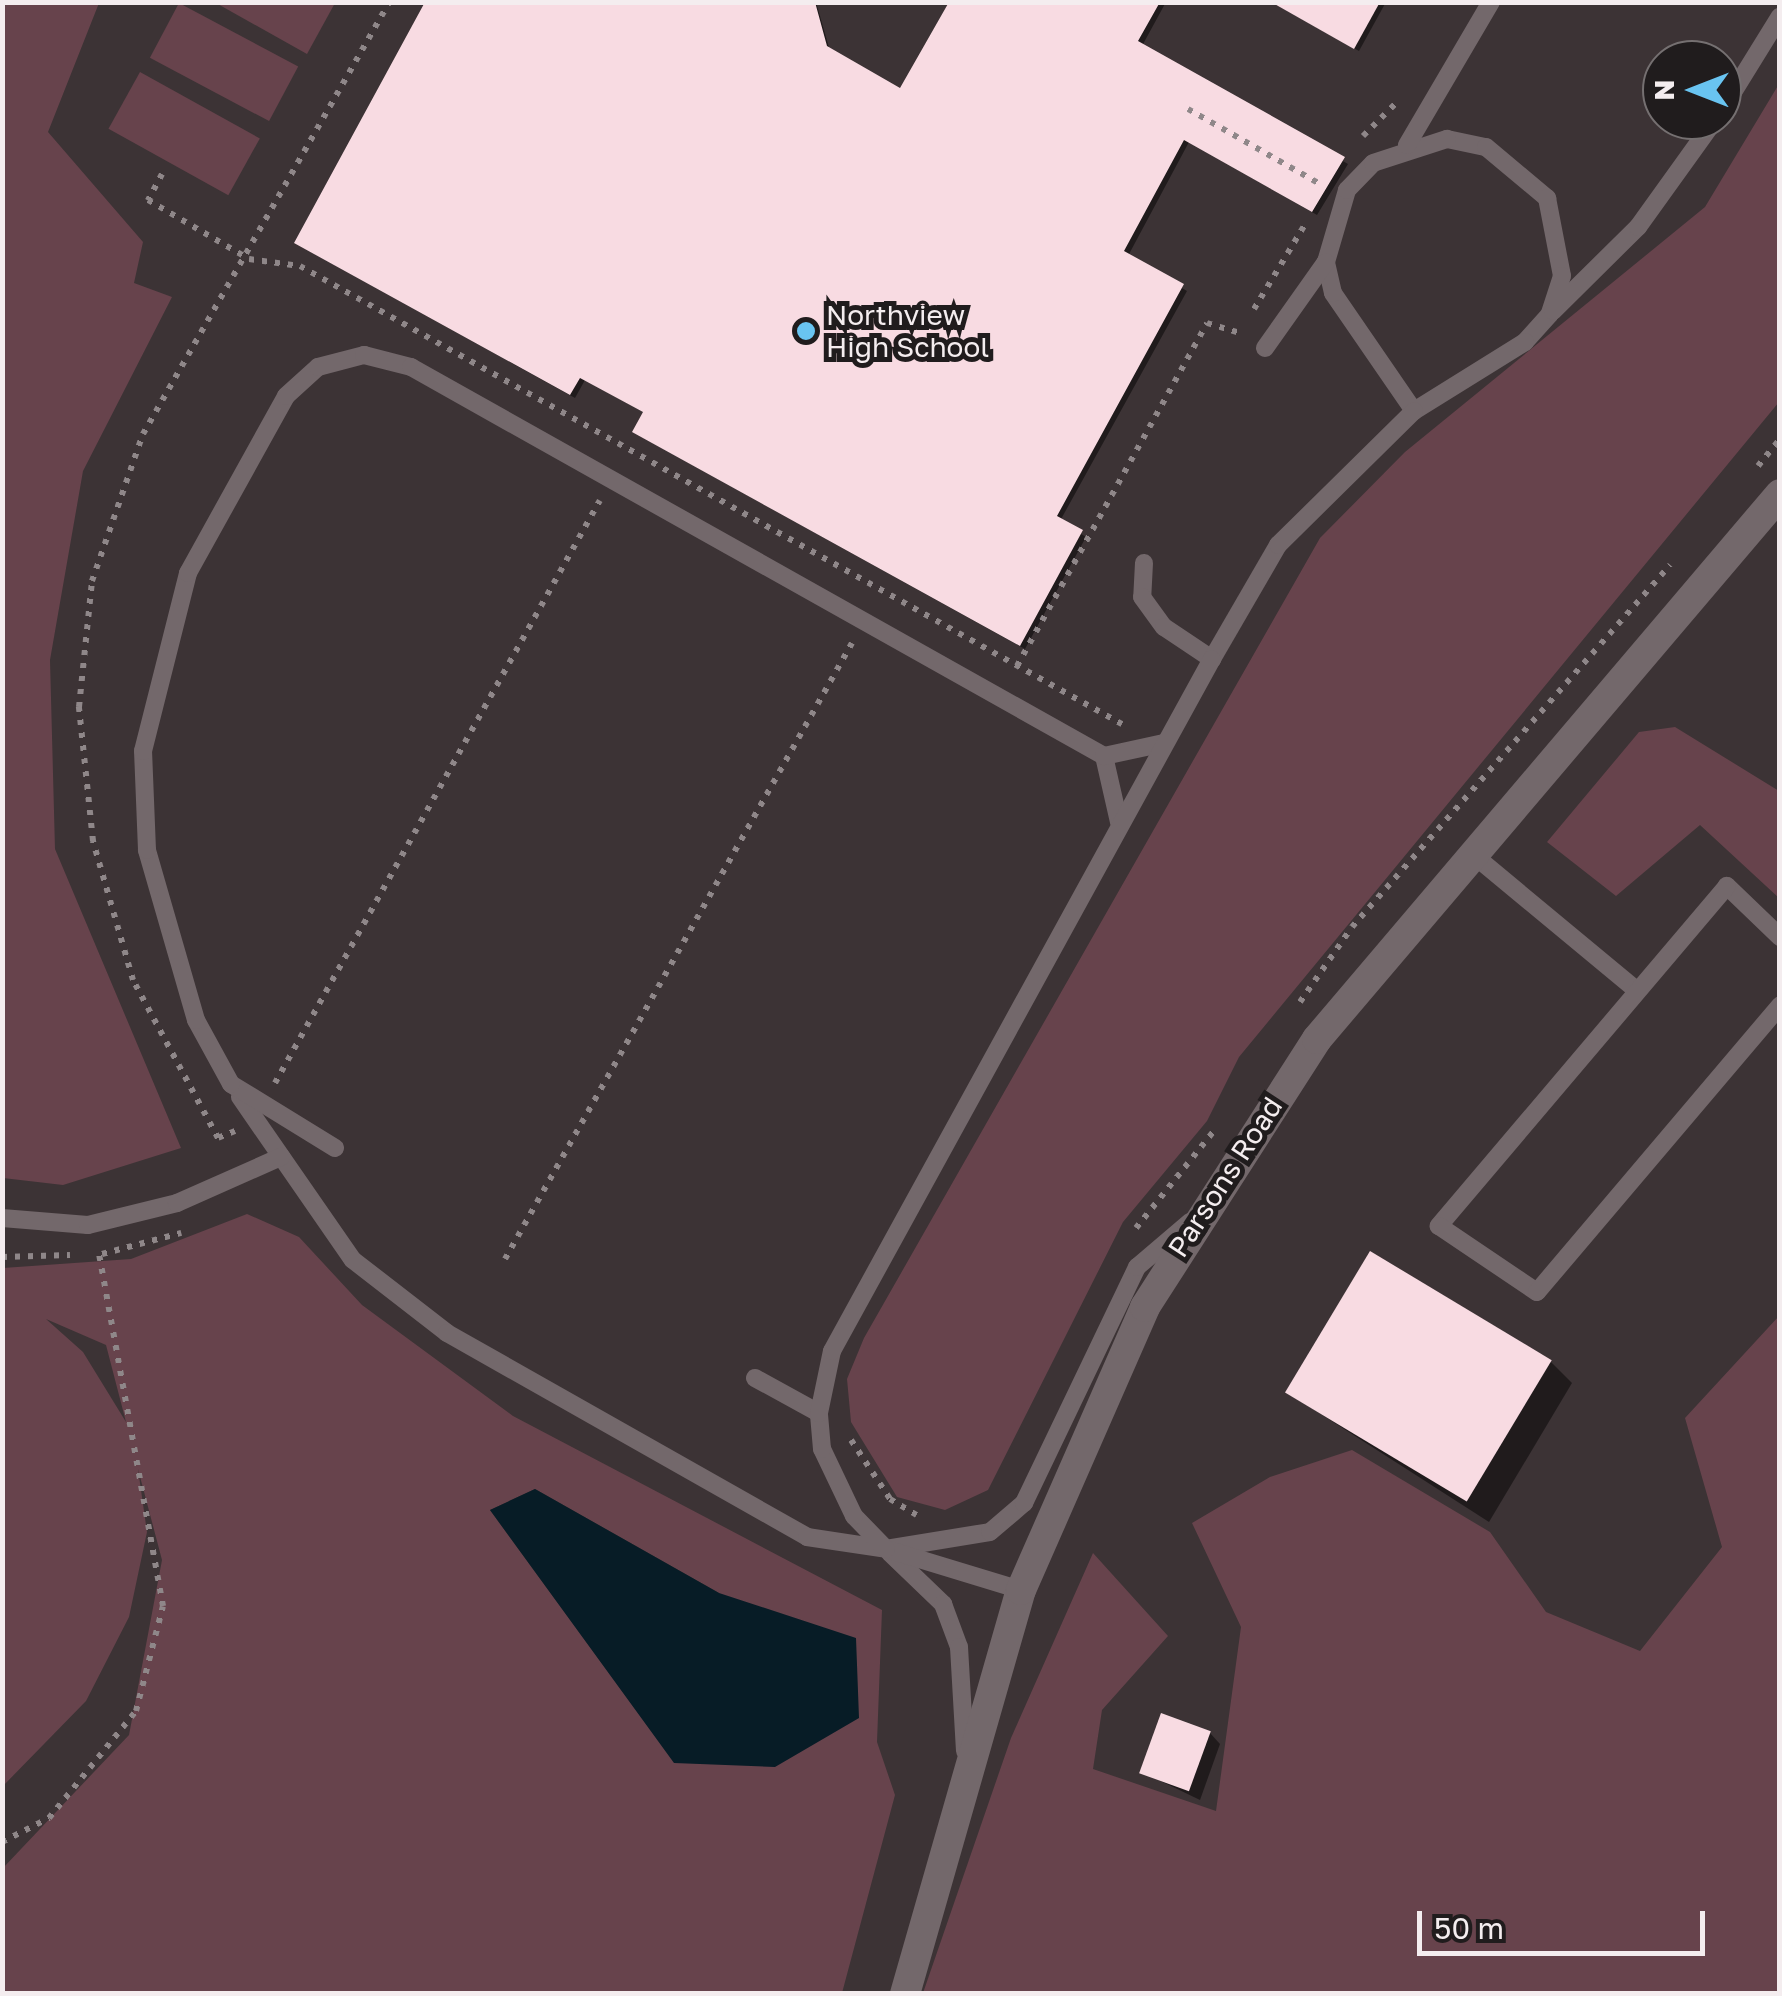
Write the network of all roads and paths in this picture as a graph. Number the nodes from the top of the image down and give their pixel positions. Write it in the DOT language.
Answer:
graph roads {
  1 [pos="389,2"];
  2 [pos="1491,2"];
  3 [pos="1780,16"];
  4 [pos="1742,78"];
  5 [pos="1404,94"];
  6 [pos="1188,109"];
  7 [pos="1359,140"];
  8 [pos="1701,140"];
  9 [pos="1406,146"];
  10 [pos="162,174"];
  11 [pos="1320,202"];
  12 [pos="1311,216"];
  13 [pos="249,259"];
  14 [pos="1326,262"];
  15 [pos="1550,314"];
  16 [pos="1265,348"];
  17 [pos="1414,411"];
  18 [pos="1780,439"];
  19 [pos="627,451"];
  20 [pos="611,479"];
  21 [pos="1742,483"];
  22 [pos="1780,494"];
  23 [pos="1677,558"];
  24 [pos="1144,563"];
  25 [pos="880,589"];
  26 [pos="865,622"];
  27 [pos="1212,659"];
  28 [pos="1017,666"];
  29 [pos="1164,743"];
  30 [pos="1104,756"];
  31 [pos="1119,822"];
  32 [pos="1470,852"];
  33 [pos="1780,936"];
  34 [pos="1635,989"];
  35 [pos="1780,1005"];
  36 [pos="1289,1017"];
  37 [pos="1228,1114"];
  38 [pos="260,1115"];
  39 [pos="335,1148"];
  40 [pos="281,1157"];
  41 [pos="1200,1214"];
  42 [pos="2,1218"];
  43 [pos="1128,1238"];
  44 [pos="99,1254"];
  45 [pos="505,1259"];
  46 [pos="756,1378"];
  47 [pos="819,1413"];
  48 [pos="846,1434"];
  49 [pos="936,1521"];
  50 [pos="886,1549"];
  51 [pos="1021,1590"];
  52 [pos="963,1792"];
  53 [pos="2,1842"];
  54 [pos="905,1994"];
  1 -- 13 [label="path"];
  2 -- 9 [label="lane"];
  3 -- 4 [label="lane"];
  5 -- 7 [label="path"];
  6 -- 11 [label="path"];
  8 -- 15 [label="lane"];
  9 -- 14 [label="lane"];
  9 -- 15 [label="lane"];
  10 -- 13 [label="path"];
  12 -- 28 [label="path"];
  13 -- 19 [label="path"];
  13 -- 38 [label="path"];
  14 -- 16 [label="lane"];
  14 -- 17 [label="lane"];
  15 -- 17 [label="lane"];
  17 -- 27 [label="lane"];
  18 -- 21 [label="path"];
  19 -- 20 [label="path"];
  19 -- 25 [label="path"];
  20 -- 26 [label="lane"];
  20 -- 38 [label="path"];
  20 -- 38 [label="lane"];
  22 -- 32 [label="street, Parsons Road"];
  23 -- 36 [label="path"];
  24 -- 27 [label="lane"];
  25 -- 26 [label="path"];
  25 -- 28 [label="path"];
  26 -- 30 [label="lane"];
  26 -- 45 [label="path"];
  27 -- 29 [label="lane"];
  28 -- 29 [label="path"];
  29 -- 30 [label="lane"];
  29 -- 31 [label="lane"];
  30 -- 31 [label="lane"];
  31 -- 47 [label="lane"];
  32 -- 34 [label="lane"];
  32 -- 41 [label="street, Parsons Road"];
  33 -- 34 [label="lane"];
  34 -- 35 [label="lane"];
  37 -- 43 [label="path"];
  38 -- 39 [label="lane"];
  38 -- 40 [label="lane"];
  40 -- 42 [label="lane"];
  40 -- 50 [label="lane"];
  41 -- 50 [label="lane"];
  41 -- 51 [label="street, Parsons Road"];
  44 -- 53 [label="path"];
  46 -- 47 [label="lane"];
  47 -- 50 [label="lane"];
  48 -- 49 [label="path"];
  50 -- 51 [label="lane"];
  50 -- 52 [label="lane"];
  51 -- 52 [label="street, Parsons Road"];
  52 -- 54 [label="street, Parsons Road"];
}
